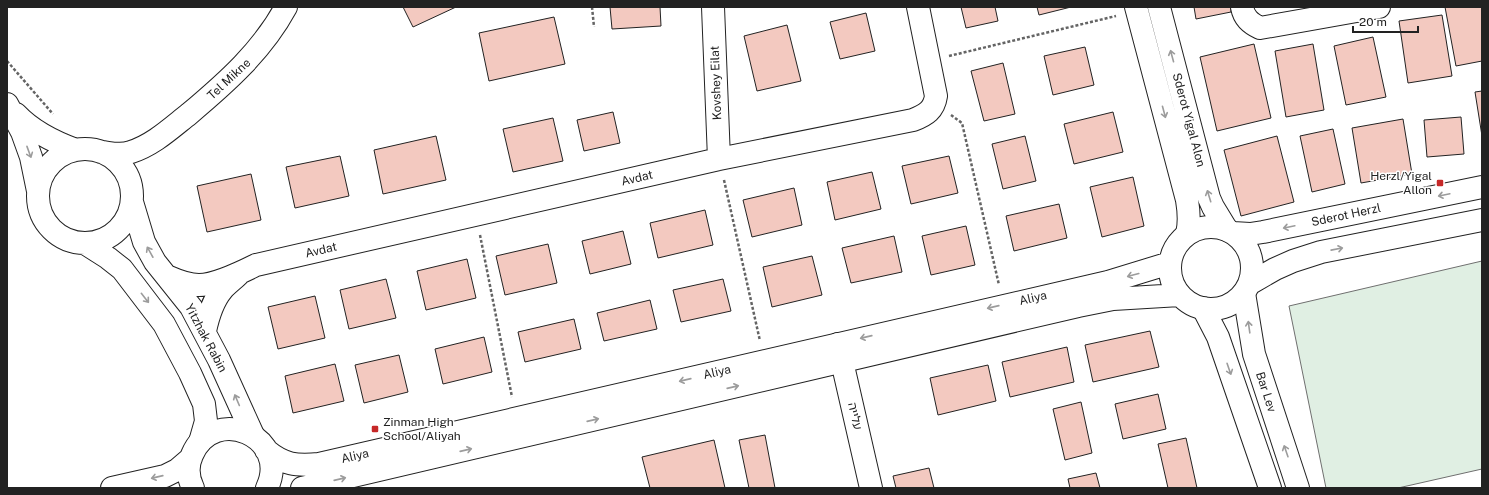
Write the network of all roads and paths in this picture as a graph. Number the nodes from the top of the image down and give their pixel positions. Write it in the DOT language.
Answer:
graph roads {
  1 [pos="286,7"];
  2 [pos="592,7"];
  3 [pos="713,7"];
  4 [pos="918,7"];
  5 [pos="1159,7"];
  6 [pos="1242,7"];
  7 [pos="1379,7"];
  8 [pos="1137,9"];
  9 [pos="1353,10"];
  10 [pos="594,27"];
  11 [pos="7,61"];
  12 [pos="930,61"];
  13 [pos="935,103"];
  14 [pos="7,104"];
  15 [pos="58,120"];
  16 [pos="158,139"];
  17 [pos="76,150"];
  18 [pos="98,151"];
  19 [pos="719,159"];
  20 [pos="1482,187"];
  21 [pos="38,191"];
  22 [pos="132,195"];
  23 [pos="476,215"];
  24 [pos="1482,220"];
  25 [pos="1230,231"];
  26 [pos="1187,234"];
  27 [pos="86,244"];
  28 [pos="1170,263"];
  29 [pos="240,273"];
  30 [pos="168,277"];
  31 [pos="1247,288"];
  32 [pos="1180,295"];
  33 [pos="1004,305"];
  34 [pos="1203,308"];
  35 [pos="205,332"];
  36 [pos="840,353"];
  37 [pos="764,361"];
  38 [pos="517,419"];
  39 [pos="260,442"];
  40 [pos="195,450"];
  41 [pos="112,488"];
  42 [pos="194,488"];
  43 [pos="267,488"];
  44 [pos="302,488"];
  45 [pos="871,488"];
  46 [pos="1270,488"];
  47 [pos="1298,488"];
  1 -- 16 [label="street, Tel Mikne"];
  2 -- 10 [label="path"];
  3 -- 19 [label="street, Kovshey Eilat"];
  4 -- 12 [label="street"];
  25 -- 5 [label="street, Sderot Yigal Alon, one-way"];
  6 -- 9 [label="street"];
  7 -- 9 [label="street"];
  8 -- 12 [label="path"];
  8 -- 26 [label="street, Sderot Yigal Alon, one-way"];
  11 -- 15 [label="path"];
  12 -- 13 [label="street"];
  13 -- 19 [label="street, Avdat"];
  13 -- 33 [label="path"];
  14 -- 17 [label="street"];
  14 -- 21 [label="street, one-way"];
  16 -- 18 [label="street, Tel Mikne"];
  16 -- 22 [label="street, Tel Mikne"];
  17 -- 18 [label="street"];
  17 -- 21 [label="street"];
  18 -- 22 [label="street"];
  19 -- 23 [label="street, Avdat"];
  19 -- 37 [label="path"];
  20 -- 25 [label="street, Sderot Herzl, one-way"];
  21 -- 27 [label="street"];
  22 -- 27 [label="street"];
  30 -- 22 [label="street, Yitzhak Rabin, one-way"];
  23 -- 29 [label="street, Avdat"];
  23 -- 38 [label="path"];
  31 -- 24 [label="street, one-way"];
  25 -- 26 [label="street"];
  25 -- 31 [label="street"];
  26 -- 28 [label="street"];
  27 -- 40 [label="street, one-way"];
  28 -- 32 [label="street"];
  28 -- 33 [label="street, Aliya, one-way"];
  29 -- 30 [label="street, Avdat"];
  29 -- 35 [label="street, Avdat"];
  30 -- 35 [label="street, Yitzhak Rabin"];
  31 -- 34 [label="street"];
  47 -- 31 [label="street, Bar Lev, one-way"];
  32 -- 34 [label="street"];
  32 -- 36 [label="street, Aliya"];
  33 -- 36 [label="street, Aliya, one-way"];
  34 -- 46 [label="street, one-way"];
  39 -- 35 [label="street, Yitzhak Rabin, one-way"];
  36 -- 37 [label="street, Aliya"];
  44 -- 36 [label="street, Aliya, one-way"];
  36 -- 45 [label="street, עלייה"];
  37 -- 38 [label="street, Aliya, one-way"];
  38 -- 39 [label="street, Aliya"];
  39 -- 40 [label="street, Aliya"];
  39 -- 43 [label="street, Yitzhak Rabin"];
  40 -- 41 [label="street, Aliya, one-way"];
  40 -- 42 [label="street"];
}
